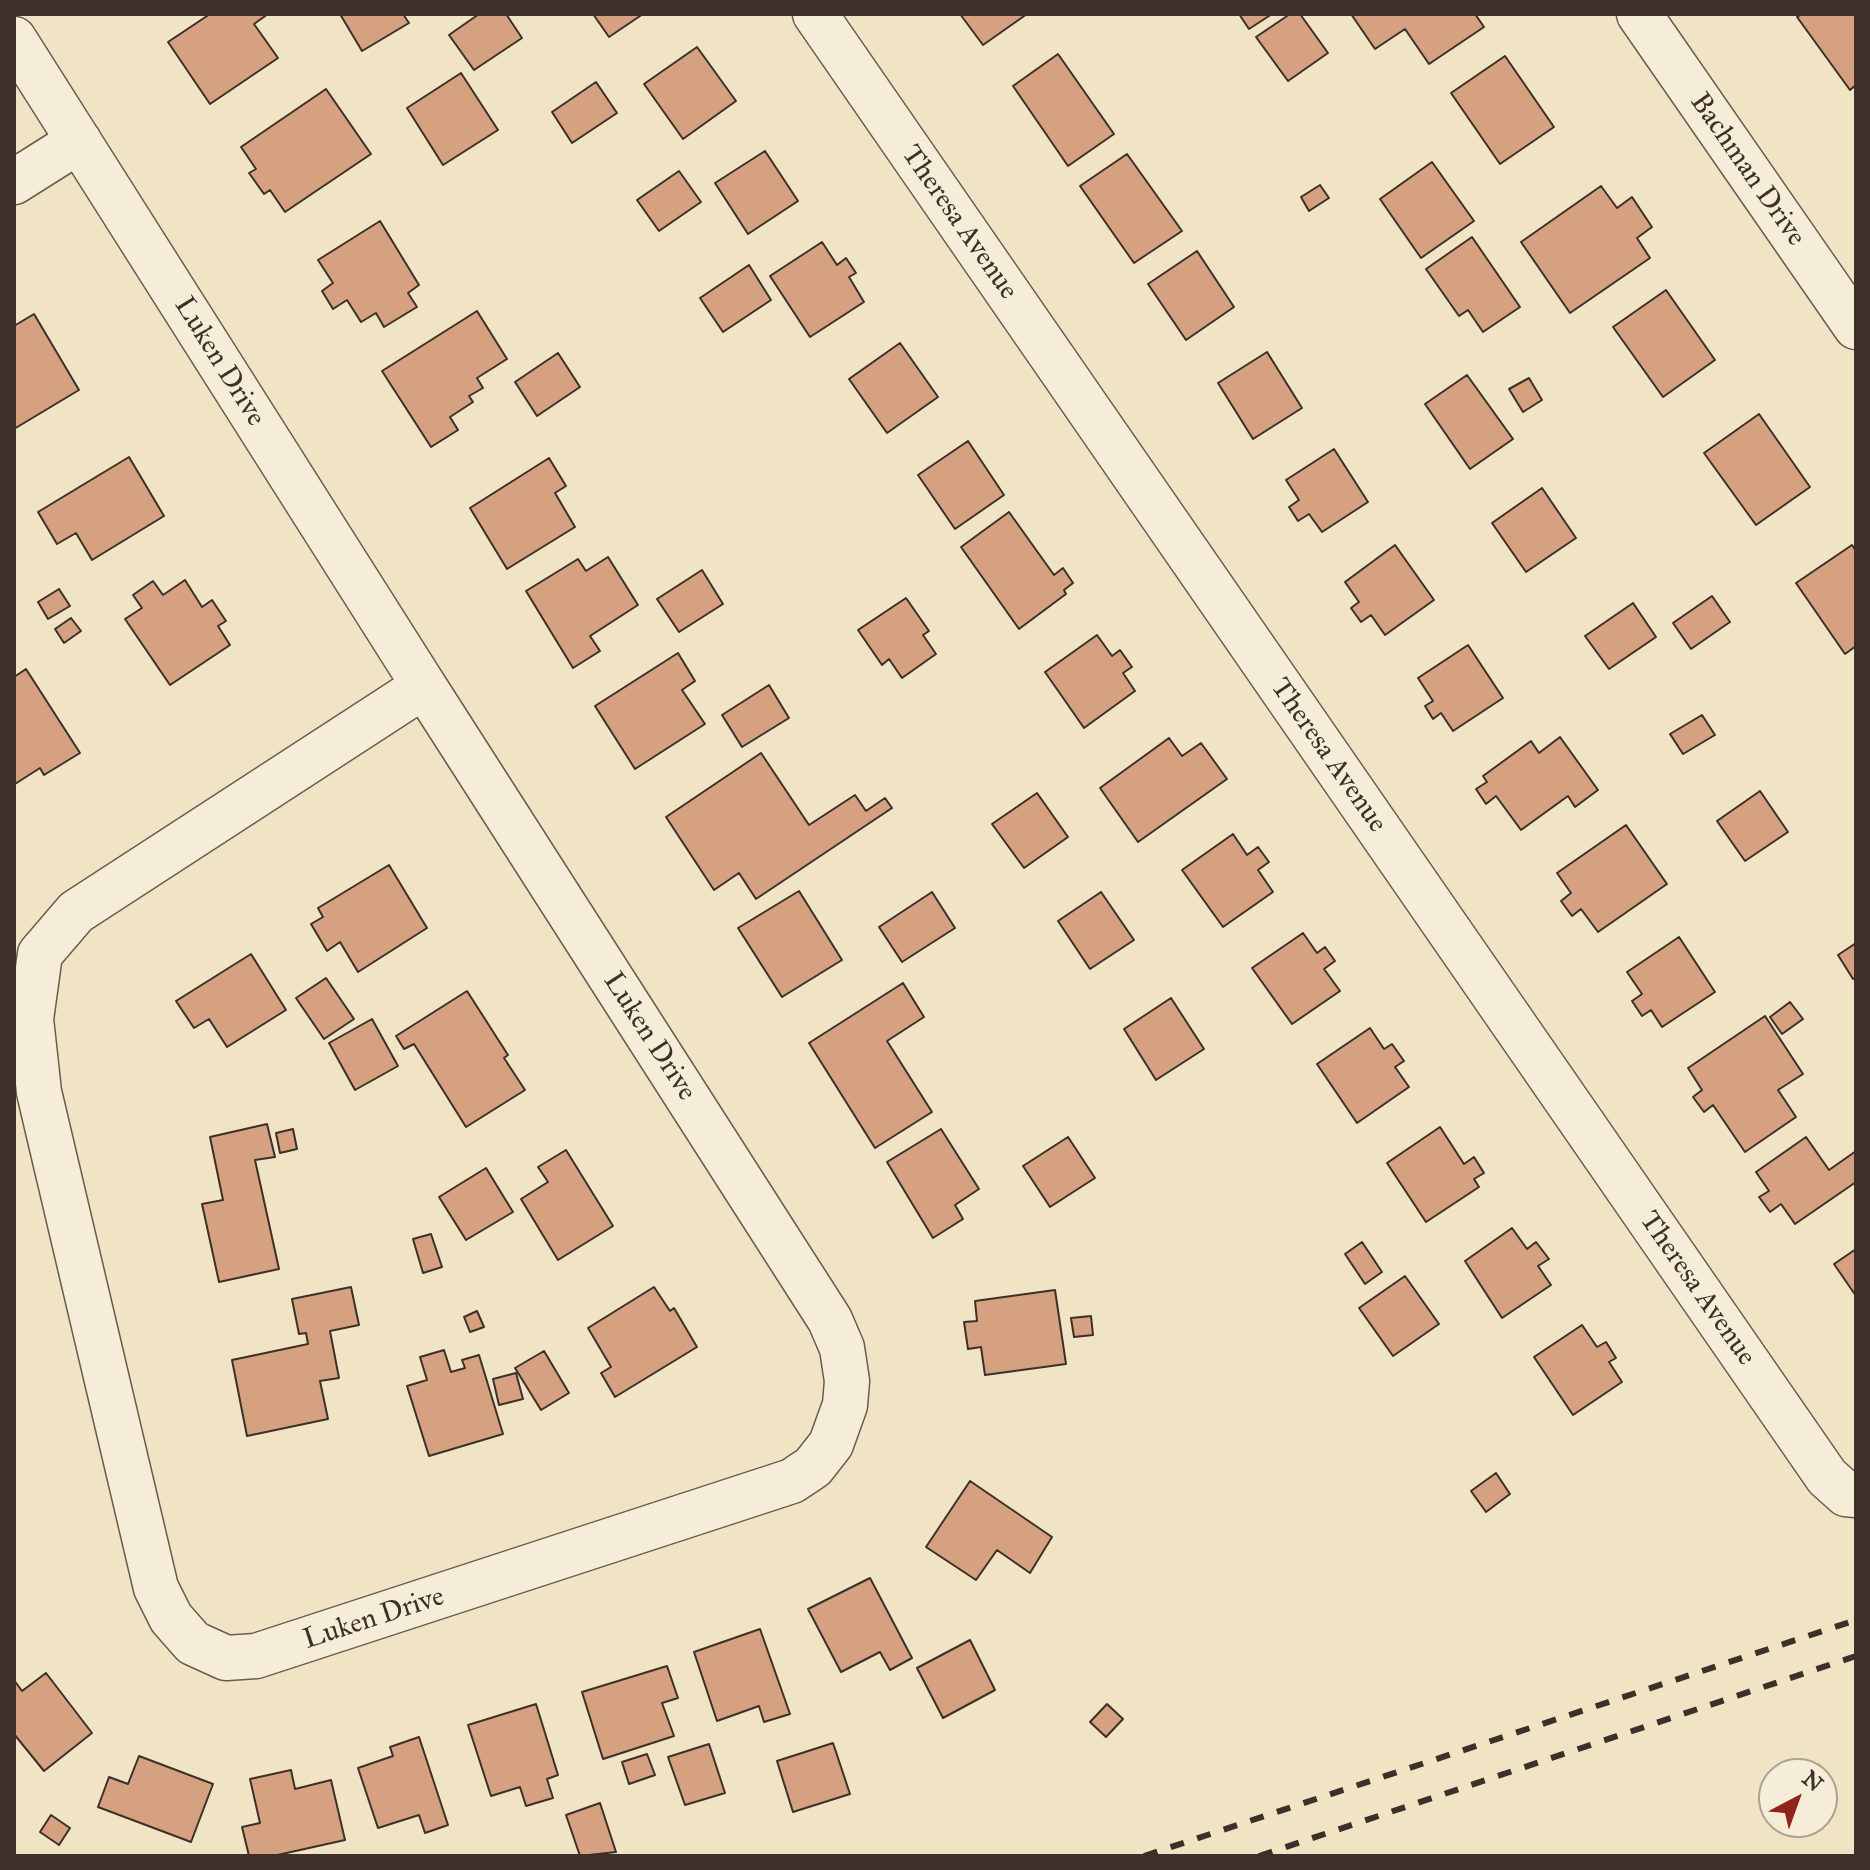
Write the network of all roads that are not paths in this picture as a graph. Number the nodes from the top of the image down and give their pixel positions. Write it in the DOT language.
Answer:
graph roads {
  1 [pos="815,14"];
  2 [pos="1639,14"];
  3 [pos="14,39"];
  4 [pos="79,141"];
  5 [pos="14,182"];
  6 [pos="1856,327"];
  7 [pos="424,686"];
  8 [pos="1851,1494"];
  1 -- 8 [label="street, Theresa Avenue"];
  2 -- 6 [label="street, Bachman Drive"];
  3 -- 4 [label="street, Luken Drive"];
  4 -- 5 [label="street"];
  4 -- 7 [label="street, Luken Drive"];
  7 -- 7 [label="street, Luken Drive"];
}
